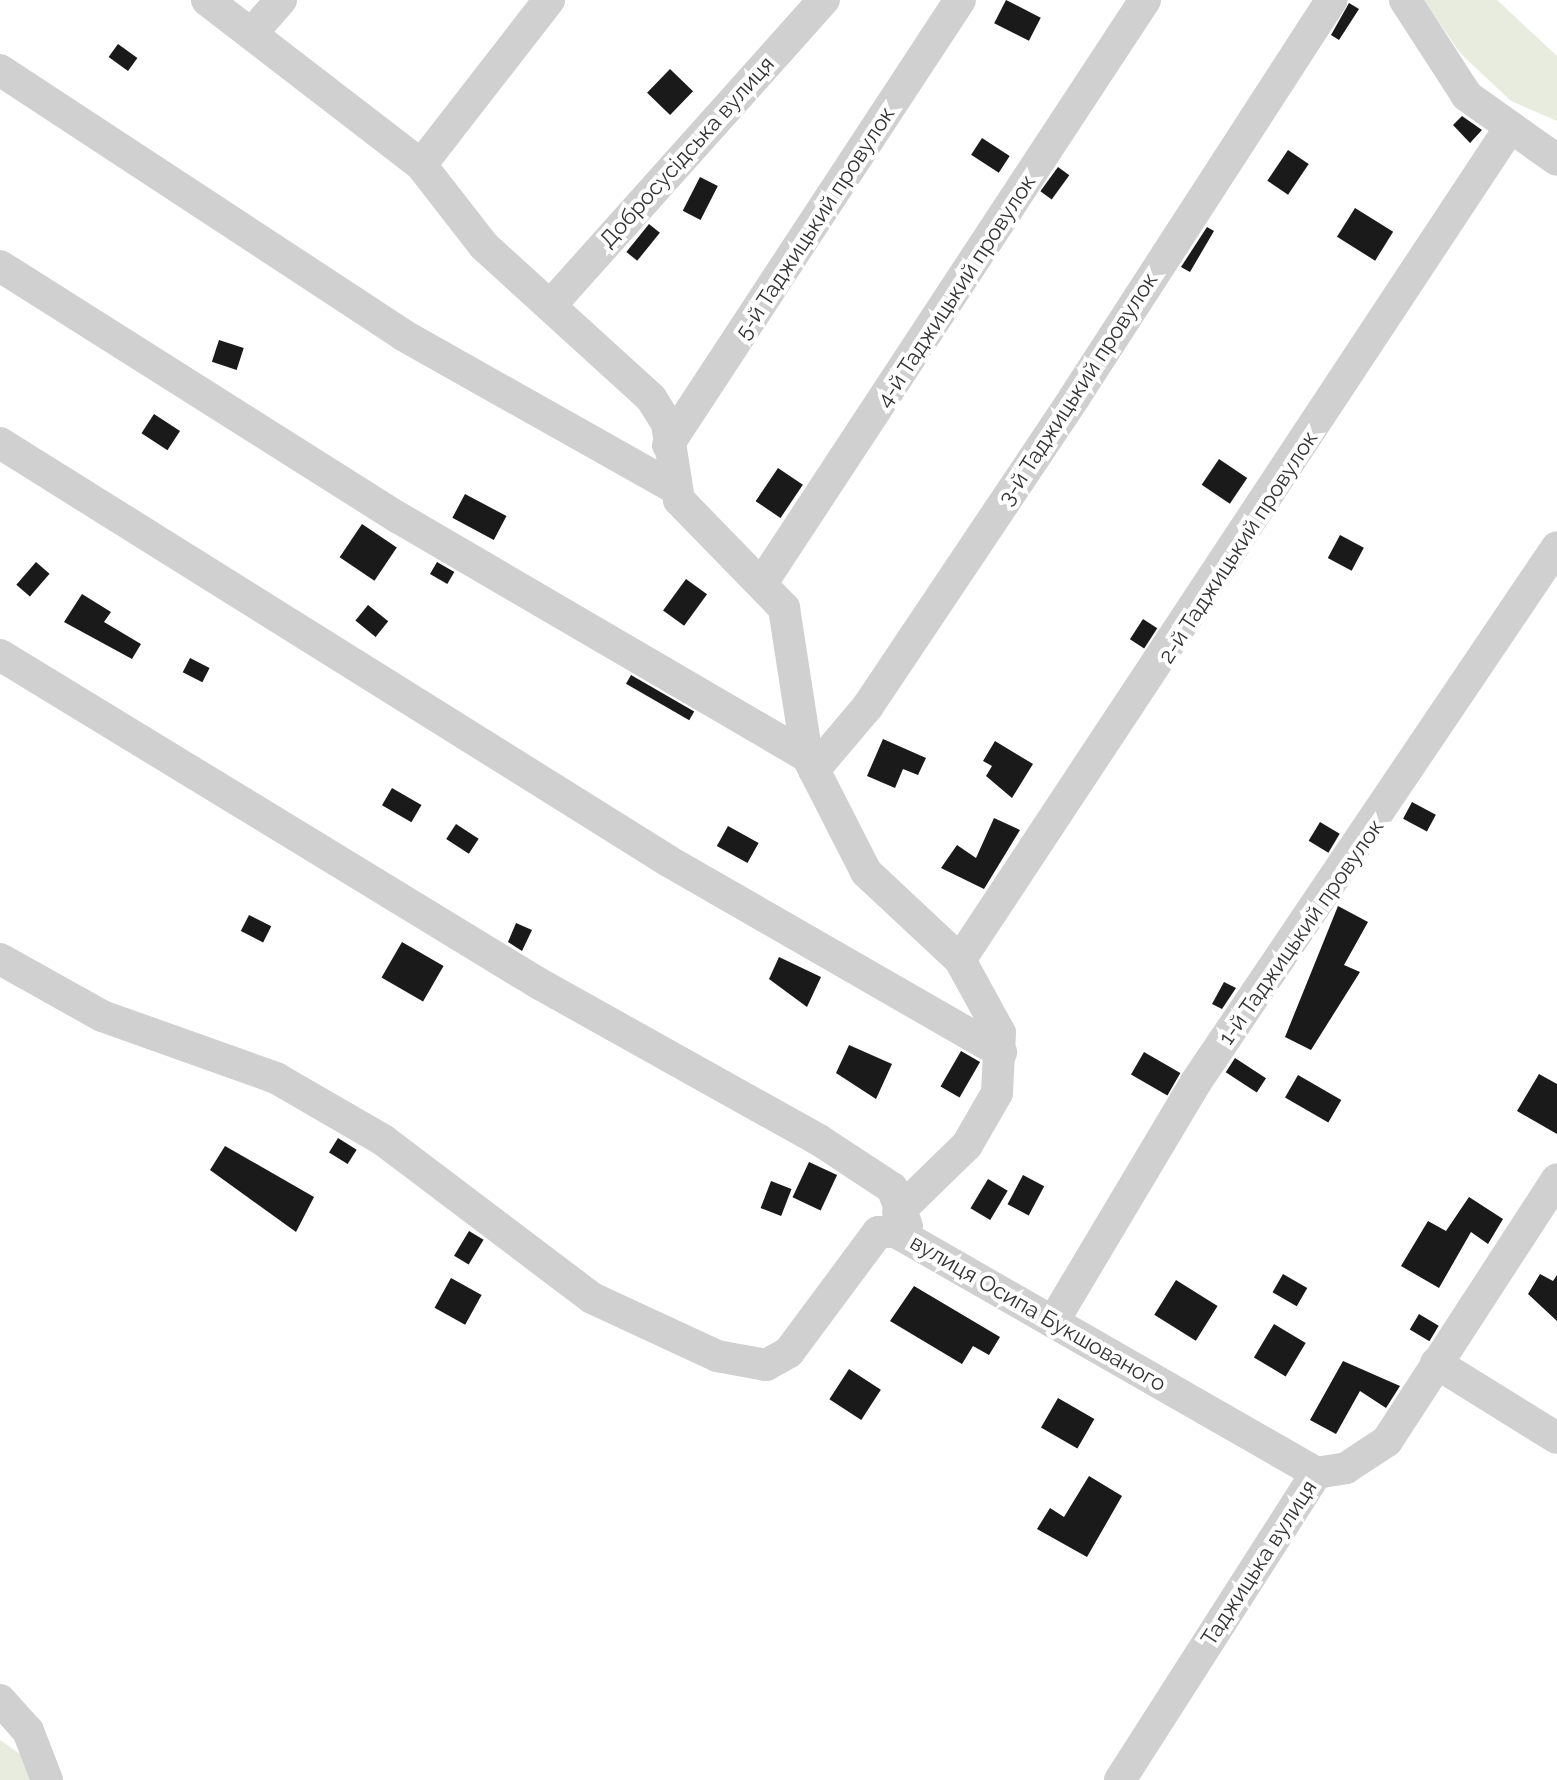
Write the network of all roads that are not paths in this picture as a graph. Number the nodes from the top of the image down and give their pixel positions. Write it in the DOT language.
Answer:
graph roads {
  1 [pos="207,0"];
  2 [pos="281,0"];
  3 [pos="549,0"];
  4 [pos="824,0"];
  5 [pos="960,0"];
  6 [pos="1145,0"];
  7 [pos="1331,0"];
  8 [pos="1405,0"];
  9 [pos="252,33"];
  10 [pos="0,70"];
  11 [pos="1509,129"];
  12 [pos="1557,160"];
  13 [pos="421,165"];
  14 [pos="0,266"];
  15 [pos="550,306"];
  16 [pos="0,443"];
  17 [pos="668,445"];
  18 [pos="676,489"];
  19 [pos="1557,547"];
  20 [pos="764,580"];
  21 [pos="0,655"];
  22 [pos="811,763"];
  23 [pos="0,959"];
  24 [pos="960,960"];
  25 [pos="1001,1052"];
  26 [pos="1557,1179"];
  27 [pos="898,1212"];
  28 [pos="917,1242"];
  29 [pos="1053,1322"];
  30 [pos="1436,1363"];
  31 [pos="1557,1438"];
  32 [pos="1316,1473"];
  33 [pos="0,1700"];
  34 [pos="47,1780"];
  35 [pos="1120,1780"];
  1 -- 9 [label="street"];
  2 -- 9 [label="street"];
  3 -- 13 [label="street"];
  4 -- 15 [label="street, Добросусідська вулиця"];
  5 -- 17 [label="street, 5-й Таджицький провулок"];
  6 -- 20 [label="street, 4-й Таджицький провулок"];
  7 -- 22 [label="street, 3-й Таджицький провулок"];
  8 -- 11 [label="street"];
  9 -- 13 [label="street"];
  10 -- 18 [label="street"];
  11 -- 12 [label="street"];
  11 -- 24 [label="street, 2-й Таджицький провулок"];
  13 -- 15 [label="street"];
  14 -- 22 [label="street"];
  15 -- 17 [label="street"];
  16 -- 25 [label="street"];
  17 -- 18 [label="street"];
  18 -- 20 [label="street"];
  19 -- 29 [label="street, 1-й Таджицький провулок"];
  20 -- 22 [label="street"];
  21 -- 27 [label="street"];
  22 -- 24 [label="street"];
  23 -- 28 [label="street, вулиця Осипа Букшованого"];
  24 -- 25 [label="street"];
  25 -- 27 [label="street"];
  26 -- 30 [label="street, Таджицька вулиця"];
  27 -- 28 [label="street"];
  28 -- 29 [label="street, вулиця Осипа Букшованого"];
  29 -- 32 [label="street, вулиця Осипа Букшованого"];
  30 -- 31 [label="street"];
  30 -- 32 [label="street, Таджицька вулиця"];
  32 -- 35 [label="street, Таджицька вулиця"];
  33 -- 34 [label="street"];
}
